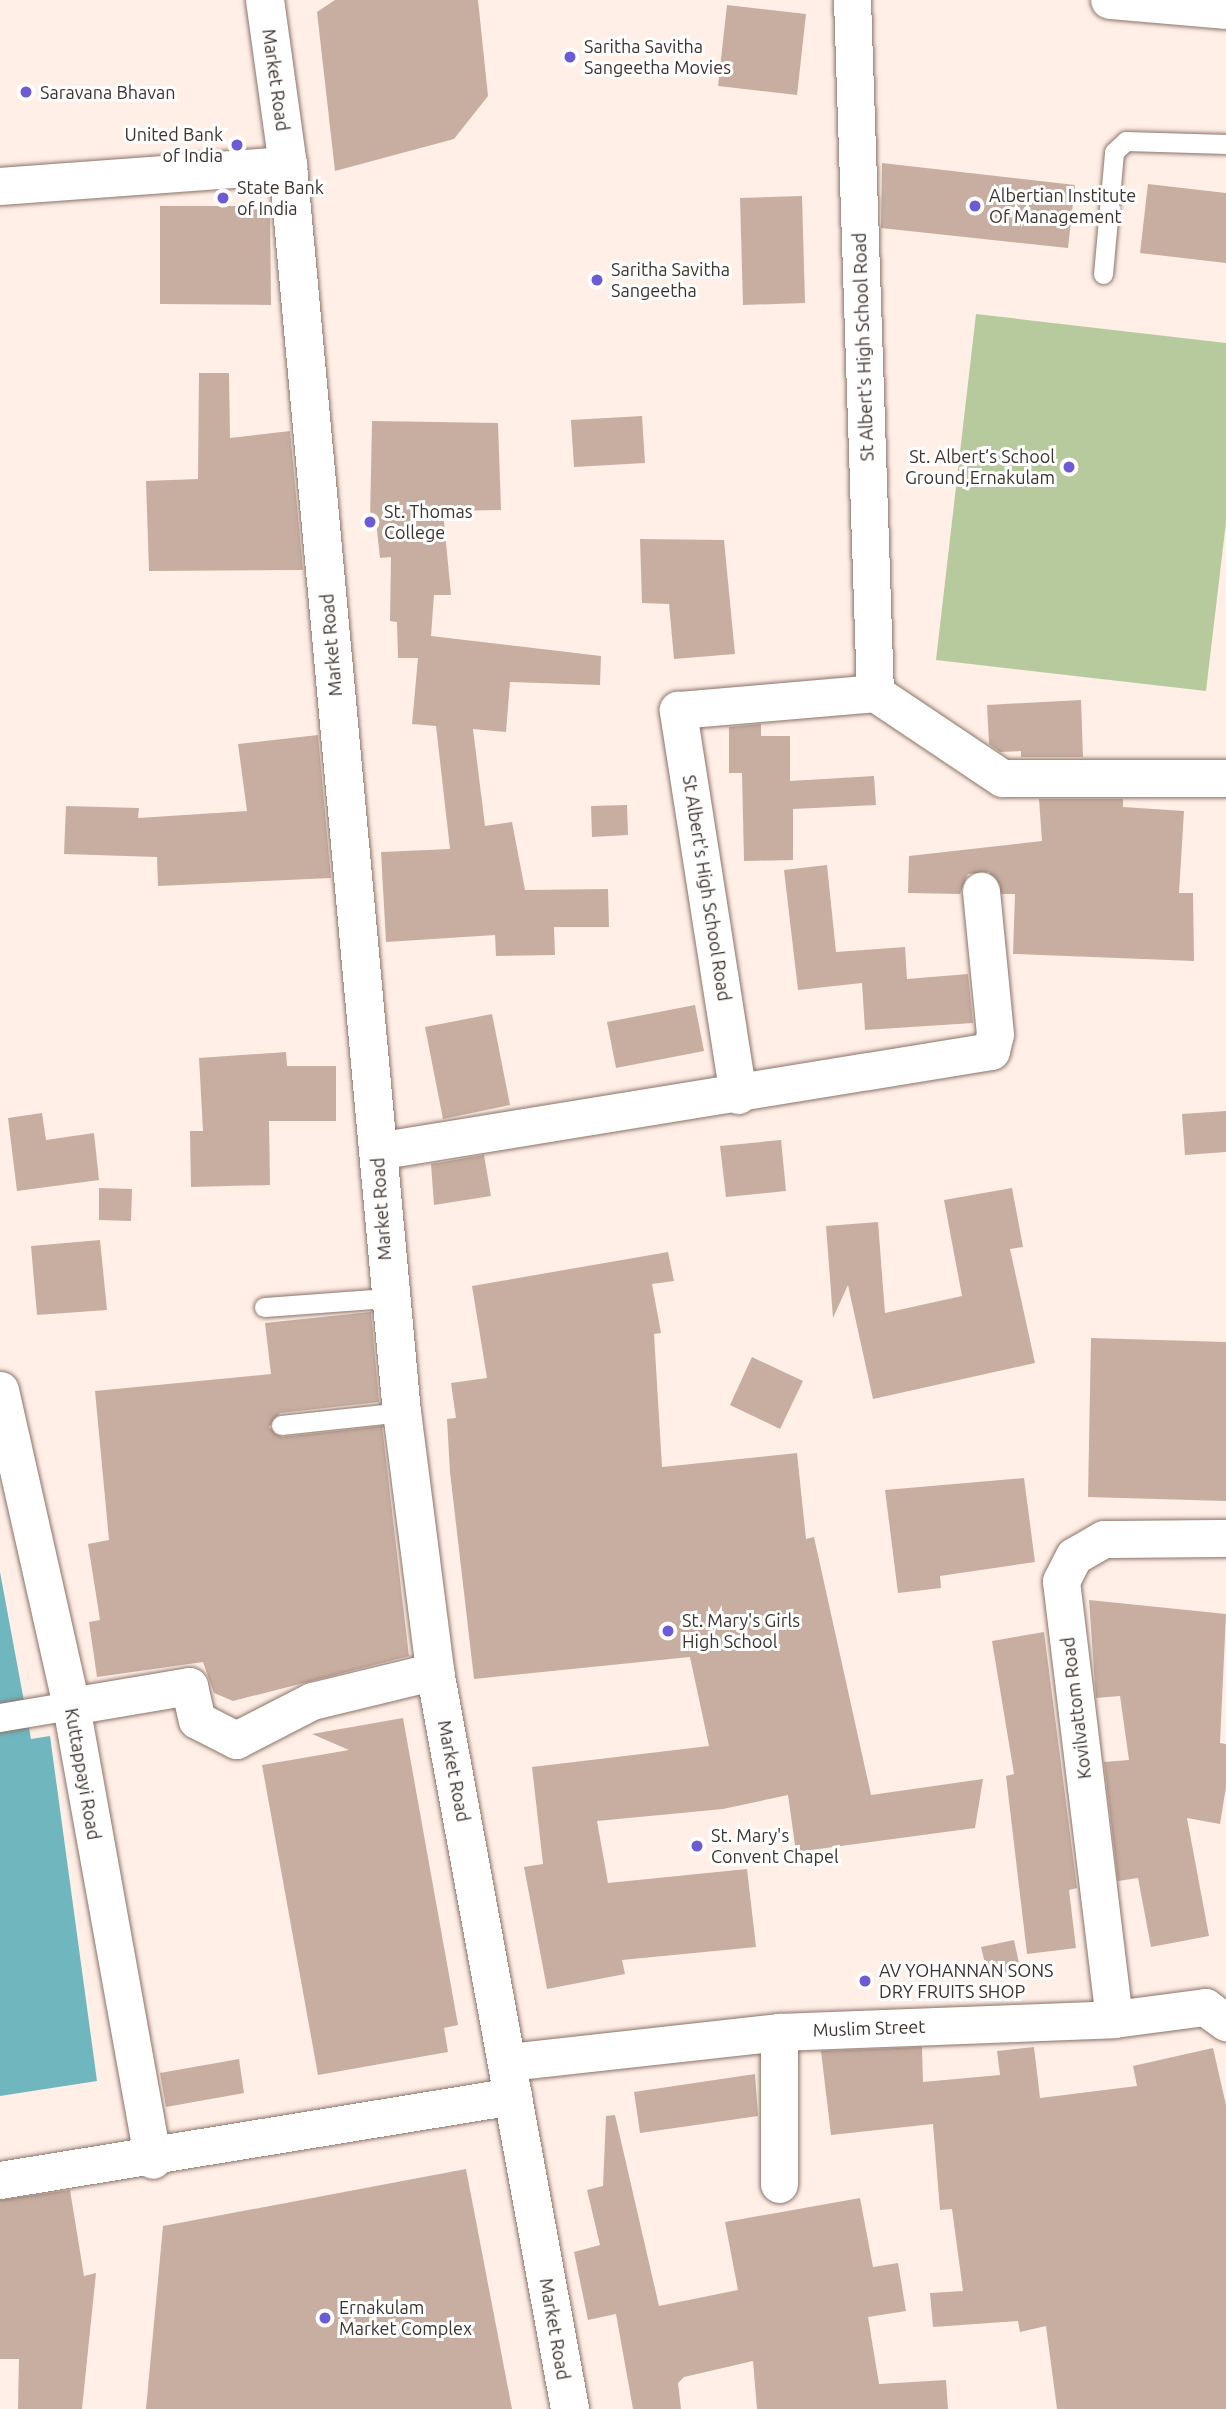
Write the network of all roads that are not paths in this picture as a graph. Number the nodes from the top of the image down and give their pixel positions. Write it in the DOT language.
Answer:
graph roads {
  1 [pos="265,0"];
  2 [pos="852,0"];
  3 [pos="1110,0"];
  4 [pos="1226,10"];
  5 [pos="1226,144"];
  6 [pos="288,165"];
  7 [pos="0,186"];
  8 [pos="1103,274"];
  9 [pos="875,693"];
  10 [pos="1226,778"];
  11 [pos="981,891"];
  12 [pos="738,1095"];
  13 [pos="377,1152"];
  14 [pos="388,1298"];
  15 [pos="264,1307"];
  16 [pos="0,1390"];
  17 [pos="402,1412"];
  18 [pos="281,1425"];
  19 [pos="1226,1538"];
  20 [pos="435,1671"];
  21 [pos="71,1706"];
  22 [pos="0,1718"];
  23 [pos="1114,2019"];
  24 [pos="1226,2022"];
  25 [pos="779,2032"];
  26 [pos="510,2079"];
  27 [pos="153,2160"];
  28 [pos="0,2180"];
  29 [pos="779,2184"];
  30 [pos="570,2409"];
  1 -- 6 [label="street, Market Road"];
  2 -- 9 [label="street, St Albert's High School Road"];
  3 -- 4 [label="street"];
  5 -- 8 [label="lane"];
  6 -- 7 [label="street"];
  6 -- 13 [label="street, Market Road"];
  9 -- 10 [label="street"];
  9 -- 12 [label="street, St Albert's High School Road"];
  11 -- 12 [label="street"];
  12 -- 13 [label="street"];
  13 -- 14 [label="street, Market Road"];
  14 -- 15 [label="lane"];
  14 -- 17 [label="street, Market Road"];
  16 -- 21 [label="street, Kuttappayi Road"];
  17 -- 18 [label="lane"];
  17 -- 20 [label="street, Market Road"];
  19 -- 23 [label="street, Kovilvattom Road"];
  20 -- 21 [label="street"];
  20 -- 26 [label="street, Market Road"];
  21 -- 22 [label="street"];
  21 -- 27 [label="street, Kuttappayi Road"];
  23 -- 24 [label="street, Muslim Street"];
  23 -- 25 [label="street, Muslim Street"];
  25 -- 26 [label="street, Muslim Street"];
  25 -- 29 [label="street"];
  26 -- 27 [label="street"];
  26 -- 30 [label="street, Market Road"];
  27 -- 28 [label="street"];
}
